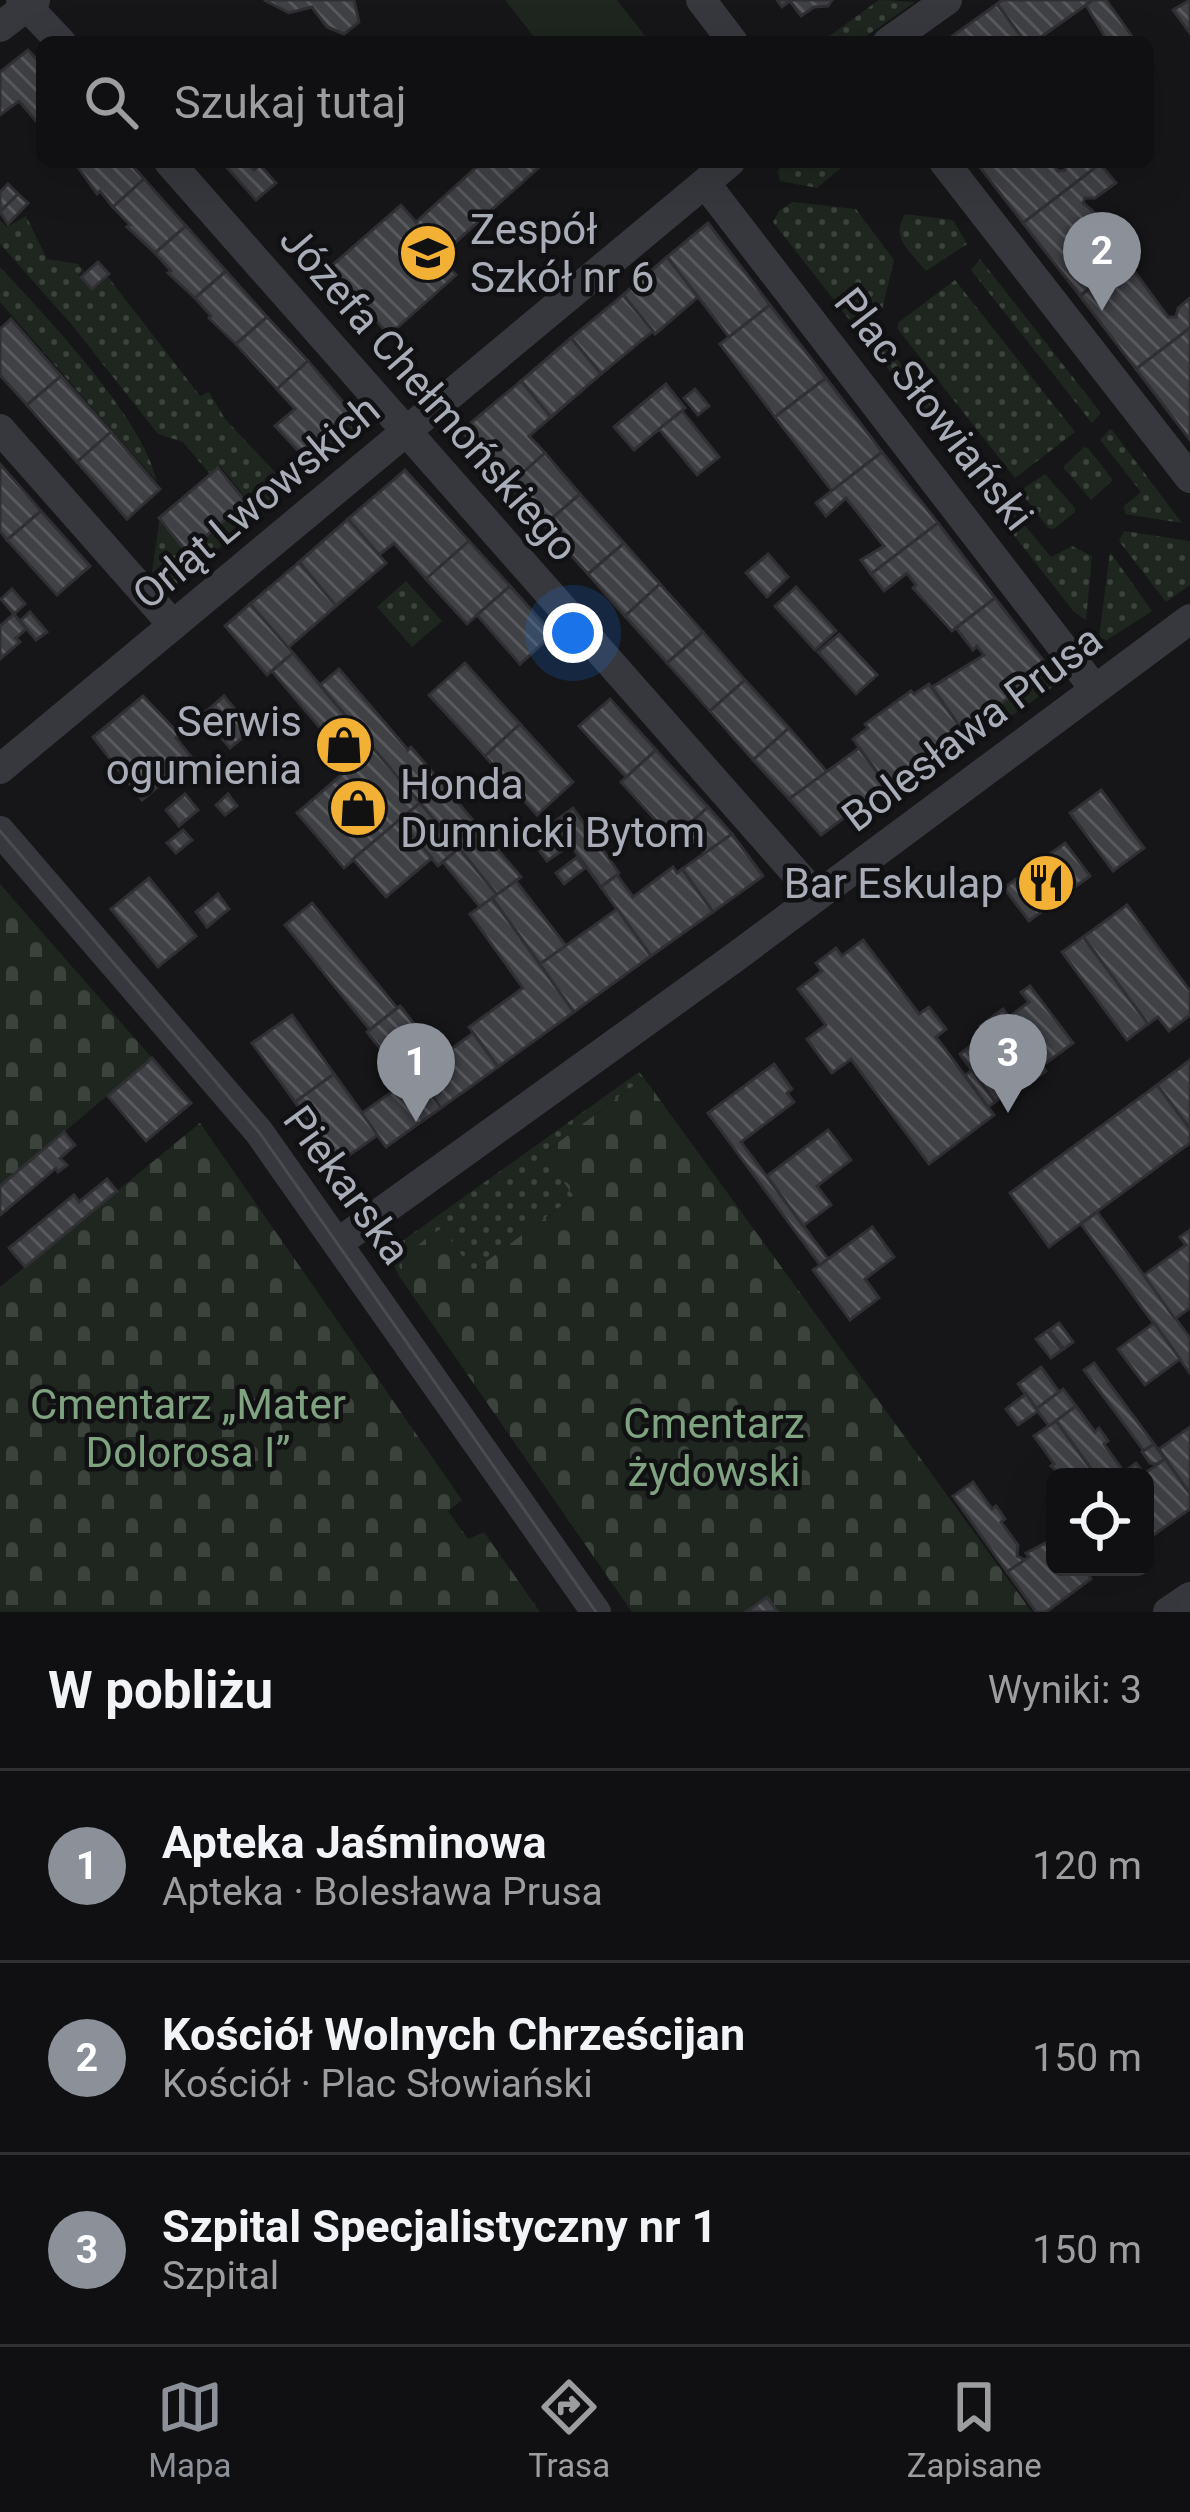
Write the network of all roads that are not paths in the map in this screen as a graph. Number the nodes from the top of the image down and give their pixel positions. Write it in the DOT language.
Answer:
graph roads {
  1 [pos="701,0"];
  2 [pos="947,0"];
  3 [pos="27,2"];
  4 [pos="0,26"];
  5 [pos="56,36"];
  6 [pos="728,36"];
  7 [pos="896,36"];
  8 [pos="175,168"];
  9 [pos="723,168"];
  10 [pos="949,168"];
  11 [pos="705,183"];
  12 [pos="0,429"];
  13 [pos="406,433"];
  14 [pos="1190,478"];
  15 [pos="173,625"];
  16 [pos="1187,628"];
  17 [pos="1094,688"];
  18 [pos="0,769"];
  19 [pos="0,831"];
  20 [pos="816,896"];
  21 [pos="338,1243"];
  22 [pos="1190,1597"];
  23 [pos="596,1612"];
  24 [pos="1168,1612"];
  1 -- 6 [label="street"];
  2 -- 7 [label="street"];
  3 -- 4 [label="street"];
  3 -- 5 [label="street"];
  8 -- 13 [label="street, Józefa Chełmońskiego"];
  9 -- 11 [label="street, Orląt Lwowskich"];
  10 -- 14 [label="street"];
  11 -- 13 [label="street, Orląt Lwowskich"];
  11 -- 17 [label="street, Plac Słowiański"];
  12 -- 15 [label="street"];
  13 -- 15 [label="street, Orląt Lwowskich"];
  13 -- 20 [label="street, Józefa Chełmońskiego"];
  15 -- 18 [label="street, Orląt Lwowskich"];
  16 -- 17 [label="street, Bolesława Prusa"];
  17 -- 20 [label="street, Bolesława Prusa"];
  19 -- 21 [label="street, Piekarska"];
  20 -- 21 [label="street, Bolesława Prusa"];
  21 -- 23 [label="street, Piekarska"];
  22 -- 24 [label="street"];
}
